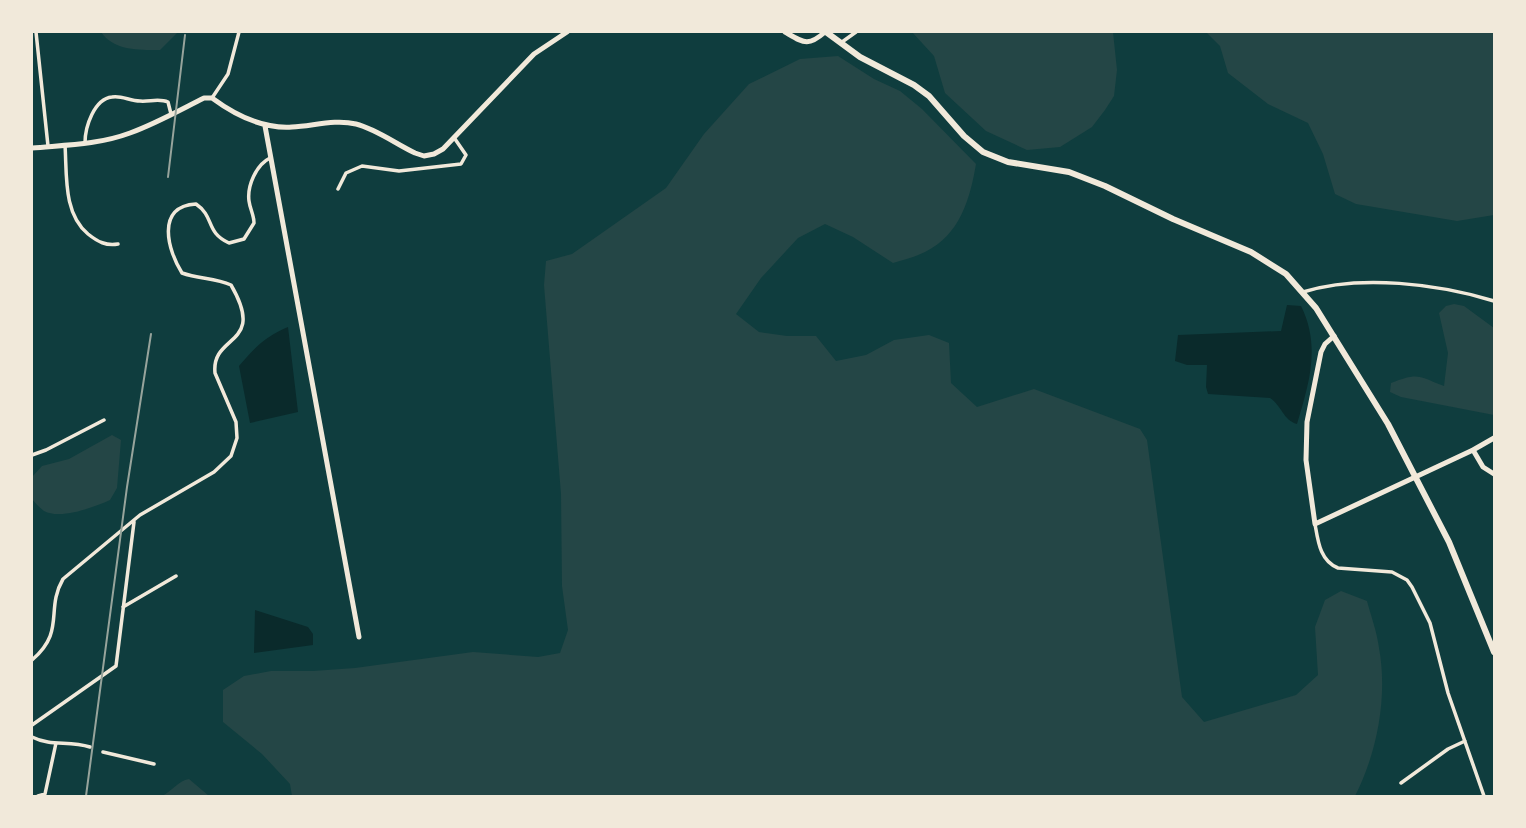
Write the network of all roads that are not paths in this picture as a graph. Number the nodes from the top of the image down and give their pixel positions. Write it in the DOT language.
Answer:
graph roads {
  1 [pos="36,32"];
  2 [pos="239,32"];
  3 [pos="567,32"];
  4 [pos="785,32"];
  5 [pos="826,32"];
  6 [pos="856,32"];
  7 [pos="840,43"];
  8 [pos="212,97"];
  9 [pos="171,114"];
  10 [pos="265,126"];
  11 [pos="455,139"];
  12 [pos="85,143"];
  13 [pos="65,145"];
  14 [pos="48,146"];
  15 [pos="32,148"];
  16 [pos="270,158"];
  17 [pos="338,189"];
  18 [pos="118,244"];
  19 [pos="1303,293"];
  20 [pos="1494,301"];
  21 [pos="1334,336"];
  22 [pos="104,419"];
  23 [pos="1494,438"];
  24 [pos="1473,450"];
  25 [pos="32,456"];
  26 [pos="1494,474"];
  27 [pos="1416,477"];
  28 [pos="134,522"];
  29 [pos="1315,524"];
  30 [pos="176,576"];
  31 [pos="123,607"];
  32 [pos="359,637"];
  33 [pos="1494,652"];
  34 [pos="32,660"];
  35 [pos="32,724"];
  36 [pos="32,737"];
  37 [pos="1465,741"];
  38 [pos="56,743"];
  39 [pos="90,747"];
  40 [pos="103,752"];
  41 [pos="154,764"];
  42 [pos="1401,783"];
  43 [pos="38,796"];
  44 [pos="1485,796"];
  1 -- 14 [label="street"];
  2 -- 8 [label="street"];
  3 -- 11 [label="street"];
  4 -- 5 [label="street"];
  5 -- 7 [label="main road"];
  6 -- 7 [label="street"];
  7 -- 19 [label="main road"];
  8 -- 9 [label="street"];
  8 -- 10 [label="street"];
  9 -- 12 [label="street"];
  9 -- 12 [label="street"];
  10 -- 11 [label="street"];
  10 -- 16 [label="street"];
  11 -- 17 [label="street"];
  12 -- 13 [label="street"];
  13 -- 14 [label="street"];
  13 -- 18 [label="street"];
  14 -- 15 [label="street"];
  16 -- 28 [label="street"];
  16 -- 32 [label="street"];
  19 -- 20 [label="street"];
  19 -- 21 [label="main road"];
  21 -- 27 [label="main road"];
  21 -- 29 [label="street"];
  22 -- 25 [label="street"];
  23 -- 24 [label="street"];
  24 -- 26 [label="street"];
  24 -- 27 [label="street"];
  27 -- 29 [label="street"];
  27 -- 33 [label="main road"];
  28 -- 31 [label="street"];
  28 -- 34 [label="street"];
  29 -- 37 [label="street"];
  30 -- 31 [label="street"];
  31 -- 35 [label="street"];
  36 -- 38 [label="street"];
  37 -- 42 [label="street"];
  37 -- 44 [label="street"];
  38 -- 39 [label="street"];
  38 -- 43 [label="street"];
  40 -- 41 [label="street"];
}
